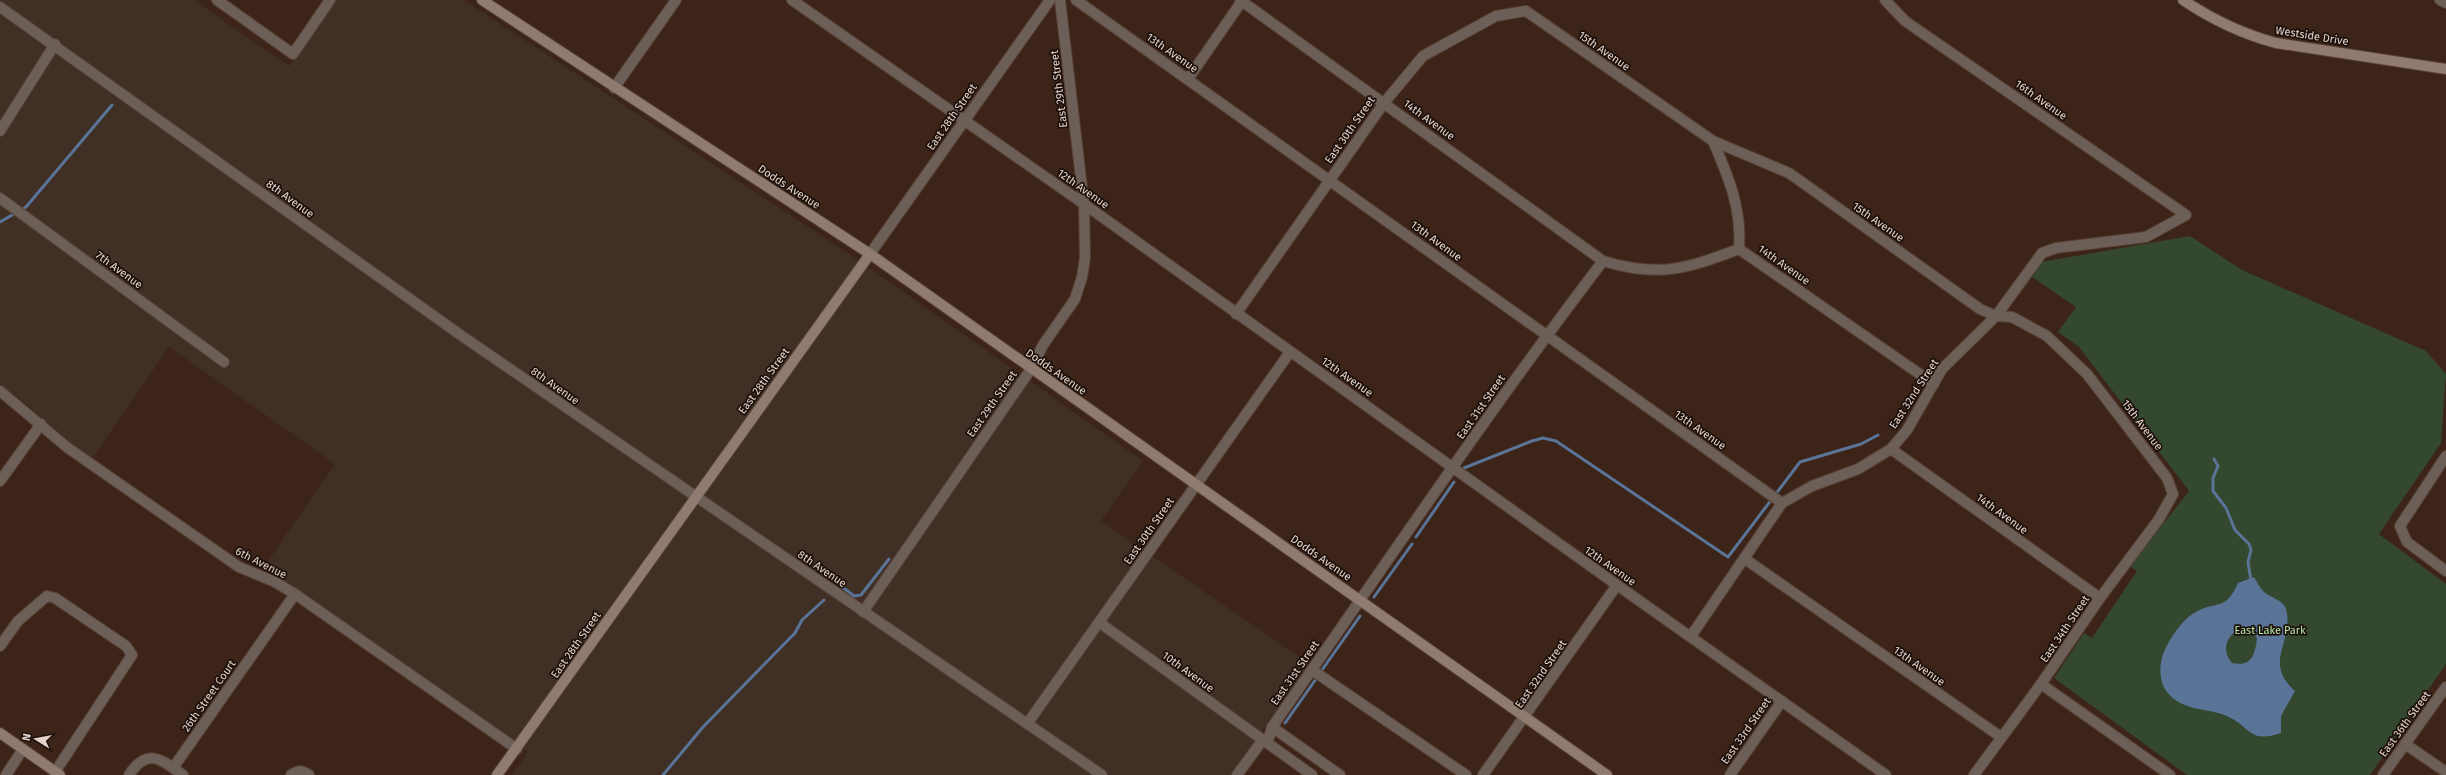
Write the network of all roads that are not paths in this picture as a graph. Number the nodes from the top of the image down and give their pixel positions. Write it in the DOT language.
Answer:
graph roads {
  1 [pos="217,0"];
  2 [pos="330,0"];
  3 [pos="482,0"];
  4 [pos="676,0"];
  5 [pos="792,0"];
  6 [pos="1050,0"];
  7 [pos="1060,0"];
  8 [pos="1076,0"];
  9 [pos="1885,0"];
  10 [pos="2183,0"];
  11 [pos="2440,0"];
  12 [pos="1241,1"];
  13 [pos="2446,3"];
  14 [pos="0,7"];
  15 [pos="1526,11"];
  16 [pos="55,44"];
  17 [pos="2446,69"];
  18 [pos="1188,79"];
  19 [pos="614,88"];
  20 [pos="1384,103"];
  21 [pos="964,121"];
  22 [pos="0,131"];
  23 [pos="1713,141"];
  24 [pos="1330,180"];
  25 [pos="0,198"];
  26 [pos="1084,204"];
  27 [pos="2186,215"];
  28 [pos="1739,249"];
  29 [pos="870,254"];
  30 [pos="1603,261"];
  31 [pos="1236,314"];
  32 [pos="1996,316"];
  33 [pos="1546,335"];
  34 [pos="1290,352"];
  35 [pos="224,362"];
  36 [pos="1031,369"];
  37 [pos="1934,384"];
  38 [pos="0,391"];
  39 [pos="41,424"];
  40 [pos="1891,449"];
  41 [pos="2446,456"];
  42 [pos="1454,468"];
  43 [pos="0,480"];
  44 [pos="1196,484"];
  45 [pos="2173,494"];
  46 [pos="695,497"];
  47 [pos="1782,503"];
  48 [pos="1745,559"];
  49 [pos="2446,571"];
  50 [pos="1617,585"];
  51 [pos="295,594"];
  52 [pos="2100,598"];
  53 [pos="1360,600"];
  54 [pos="863,612"];
  55 [pos="1100,623"];
  56 [pos="1691,636"];
  57 [pos="0,646"];
  58 [pos="1312,670"];
  59 [pos="2041,684"];
  60 [pos="2446,687"];
  61 [pos="1782,701"];
  62 [pos="1526,717"];
  63 [pos="1027,724"];
  64 [pos="1272,727"];
  65 [pos="0,733"];
  66 [pos="2001,737"];
  67 [pos="1262,741"];
  68 [pos="2405,744"];
  69 [pos="23,749"];
  70 [pos="517,749"];
  71 [pos="173,768"];
  72 [pos="2446,772"];
  73 [pos="58,773"];
  74 [pos="6,775"];
  75 [pos="129,775"];
  76 [pos="183,775"];
  77 [pos="291,775"];
  78 [pos="309,775"];
  79 [pos="497,775"];
  80 [pos="1102,775"];
  81 [pos="1237,775"];
  82 [pos="1312,775"];
  83 [pos="1340,775"];
  84 [pos="1466,775"];
  85 [pos="1483,775"];
  86 [pos="1607,775"];
  87 [pos="1730,775"];
  88 [pos="1886,775"];
  89 [pos="1974,775"];
  90 [pos="2170,775"];
  91 [pos="2383,775"];
  1 -- 2 [label="street"];
  3 -- 19 [label="street, Dodds Avenue"];
  4 -- 19 [label="street"];
  5 -- 21 [label="street, 12th Avenue"];
  6 -- 21 [label="street, East 28th Street"];
  7 -- 26 [label="street, East 29th Street"];
  8 -- 18 [label="street, 13th Avenue"];
  9 -- 27 [label="street, 16th Avenue"];
  10 -- 17 [label="street, Westside Drive"];
  11 -- 13 [label="street"];
  12 -- 18 [label="street"];
  12 -- 20 [label="street, 14th Avenue"];
  14 -- 16 [label="street, 8th Avenue"];
  15 -- 20 [label="street, East 30th Street"];
  15 -- 23 [label="street, 15th Avenue"];
  16 -- 22 [label="street"];
  16 -- 46 [label="street, 8th Avenue"];
  18 -- 24 [label="street, 13th Avenue"];
  19 -- 29 [label="street, Dodds Avenue"];
  20 -- 24 [label="street, East 30th Street"];
  20 -- 30 [label="street, 14th Avenue"];
  21 -- 26 [label="street, 12th Avenue"];
  21 -- 29 [label="street, East 28th Street"];
  23 -- 28 [label="street"];
  23 -- 32 [label="street, 15th Avenue"];
  24 -- 31 [label="street, East 30th Street"];
  24 -- 33 [label="street, 13th Avenue"];
  25 -- 35 [label="street, 7th Avenue"];
  26 -- 31 [label="street, 12th Avenue"];
  26 -- 36 [label="street, East 29th Street"];
  27 -- 32 [label="street, East 32nd Street"];
  28 -- 30 [label="street"];
  28 -- 37 [label="street, 14th Avenue"];
  29 -- 36 [label="street, Dodds Avenue"];
  29 -- 46 [label="street, East 28th Street"];
  30 -- 33 [label="street, East 31st Street"];
  31 -- 34 [label="street, 12th Avenue"];
  32 -- 37 [label="street, East 32nd Street"];
  32 -- 45 [label="street, 15th Avenue"];
  33 -- 42 [label="street, East 31st Street"];
  33 -- 47 [label="street, 13th Avenue"];
  34 -- 42 [label="street, 12th Avenue"];
  34 -- 44 [label="street, East 30th Street"];
  36 -- 44 [label="street, Dodds Avenue"];
  36 -- 54 [label="street, East 29th Street"];
  37 -- 40 [label="street, East 32nd Street"];
  38 -- 39 [label="street, 6th Avenue"];
  39 -- 43 [label="street"];
  39 -- 51 [label="street, 6th Avenue"];
  40 -- 47 [label="street, East 32nd Street"];
  40 -- 52 [label="street, 14th Avenue"];
  41 -- 49 [label="street"];
  42 -- 50 [label="street, 12th Avenue"];
  42 -- 53 [label="street, East 31st Street"];
  44 -- 53 [label="street, Dodds Avenue"];
  44 -- 55 [label="street, East 30th Street"];
  45 -- 52 [label="street, East 34th Street"];
  46 -- 54 [label="street, 8th Avenue"];
  46 -- 70 [label="street, East 28th Street"];
  47 -- 48 [label="street, East 32nd Street"];
  48 -- 56 [label="street, East 32nd Street"];
  48 -- 66 [label="street, 13th Avenue"];
  50 -- 56 [label="street, 12th Avenue"];
  50 -- 62 [label="street, East 32nd Street"];
  51 -- 70 [label="street, 6th Avenue"];
  51 -- 71 [label="street, 26th Street Court"];
  52 -- 59 [label="street, East 34th Street"];
  53 -- 58 [label="street, East 31st Street"];
  53 -- 62 [label="street, Dodds Avenue"];
  54 -- 63 [label="street, 8th Avenue"];
  55 -- 63 [label="street, East 30th Street"];
  55 -- 67 [label="street, 10th Avenue"];
  56 -- 61 [label="street, 12th Avenue"];
  57 -- 73 [label="street"];
  58 -- 64 [label="street, East 31st Street"];
  58 -- 84 [label="street"];
  59 -- 66 [label="street, East 34th Street"];
  59 -- 90 [label="street"];
  60 -- 68 [label="street, East 36th Street"];
  61 -- 87 [label="street, East 33rd Street"];
  61 -- 88 [label="street, 12th Avenue"];
  62 -- 85 [label="street, East 32nd Street"];
  62 -- 86 [label="street, Dodds Avenue"];
  63 -- 80 [label="street, 8th Avenue"];
  64 -- 67 [label="street, East 31st Street"];
  64 -- 83 [label="street"];
  65 -- 69 [label="street"];
  66 -- 89 [label="street, East 34th Street"];
  67 -- 81 [label="street, East 31st Street"];
  67 -- 82 [label="street, 10th Avenue"];
  68 -- 72 [label="street"];
  68 -- 91 [label="street, East 36th Street"];
  69 -- 73 [label="street"];
  69 -- 74 [label="street"];
  70 -- 79 [label="street, East 28th Street"];
  71 -- 75 [label="street"];
  71 -- 76 [label="street"];
  77 -- 78 [label="street"];
}
